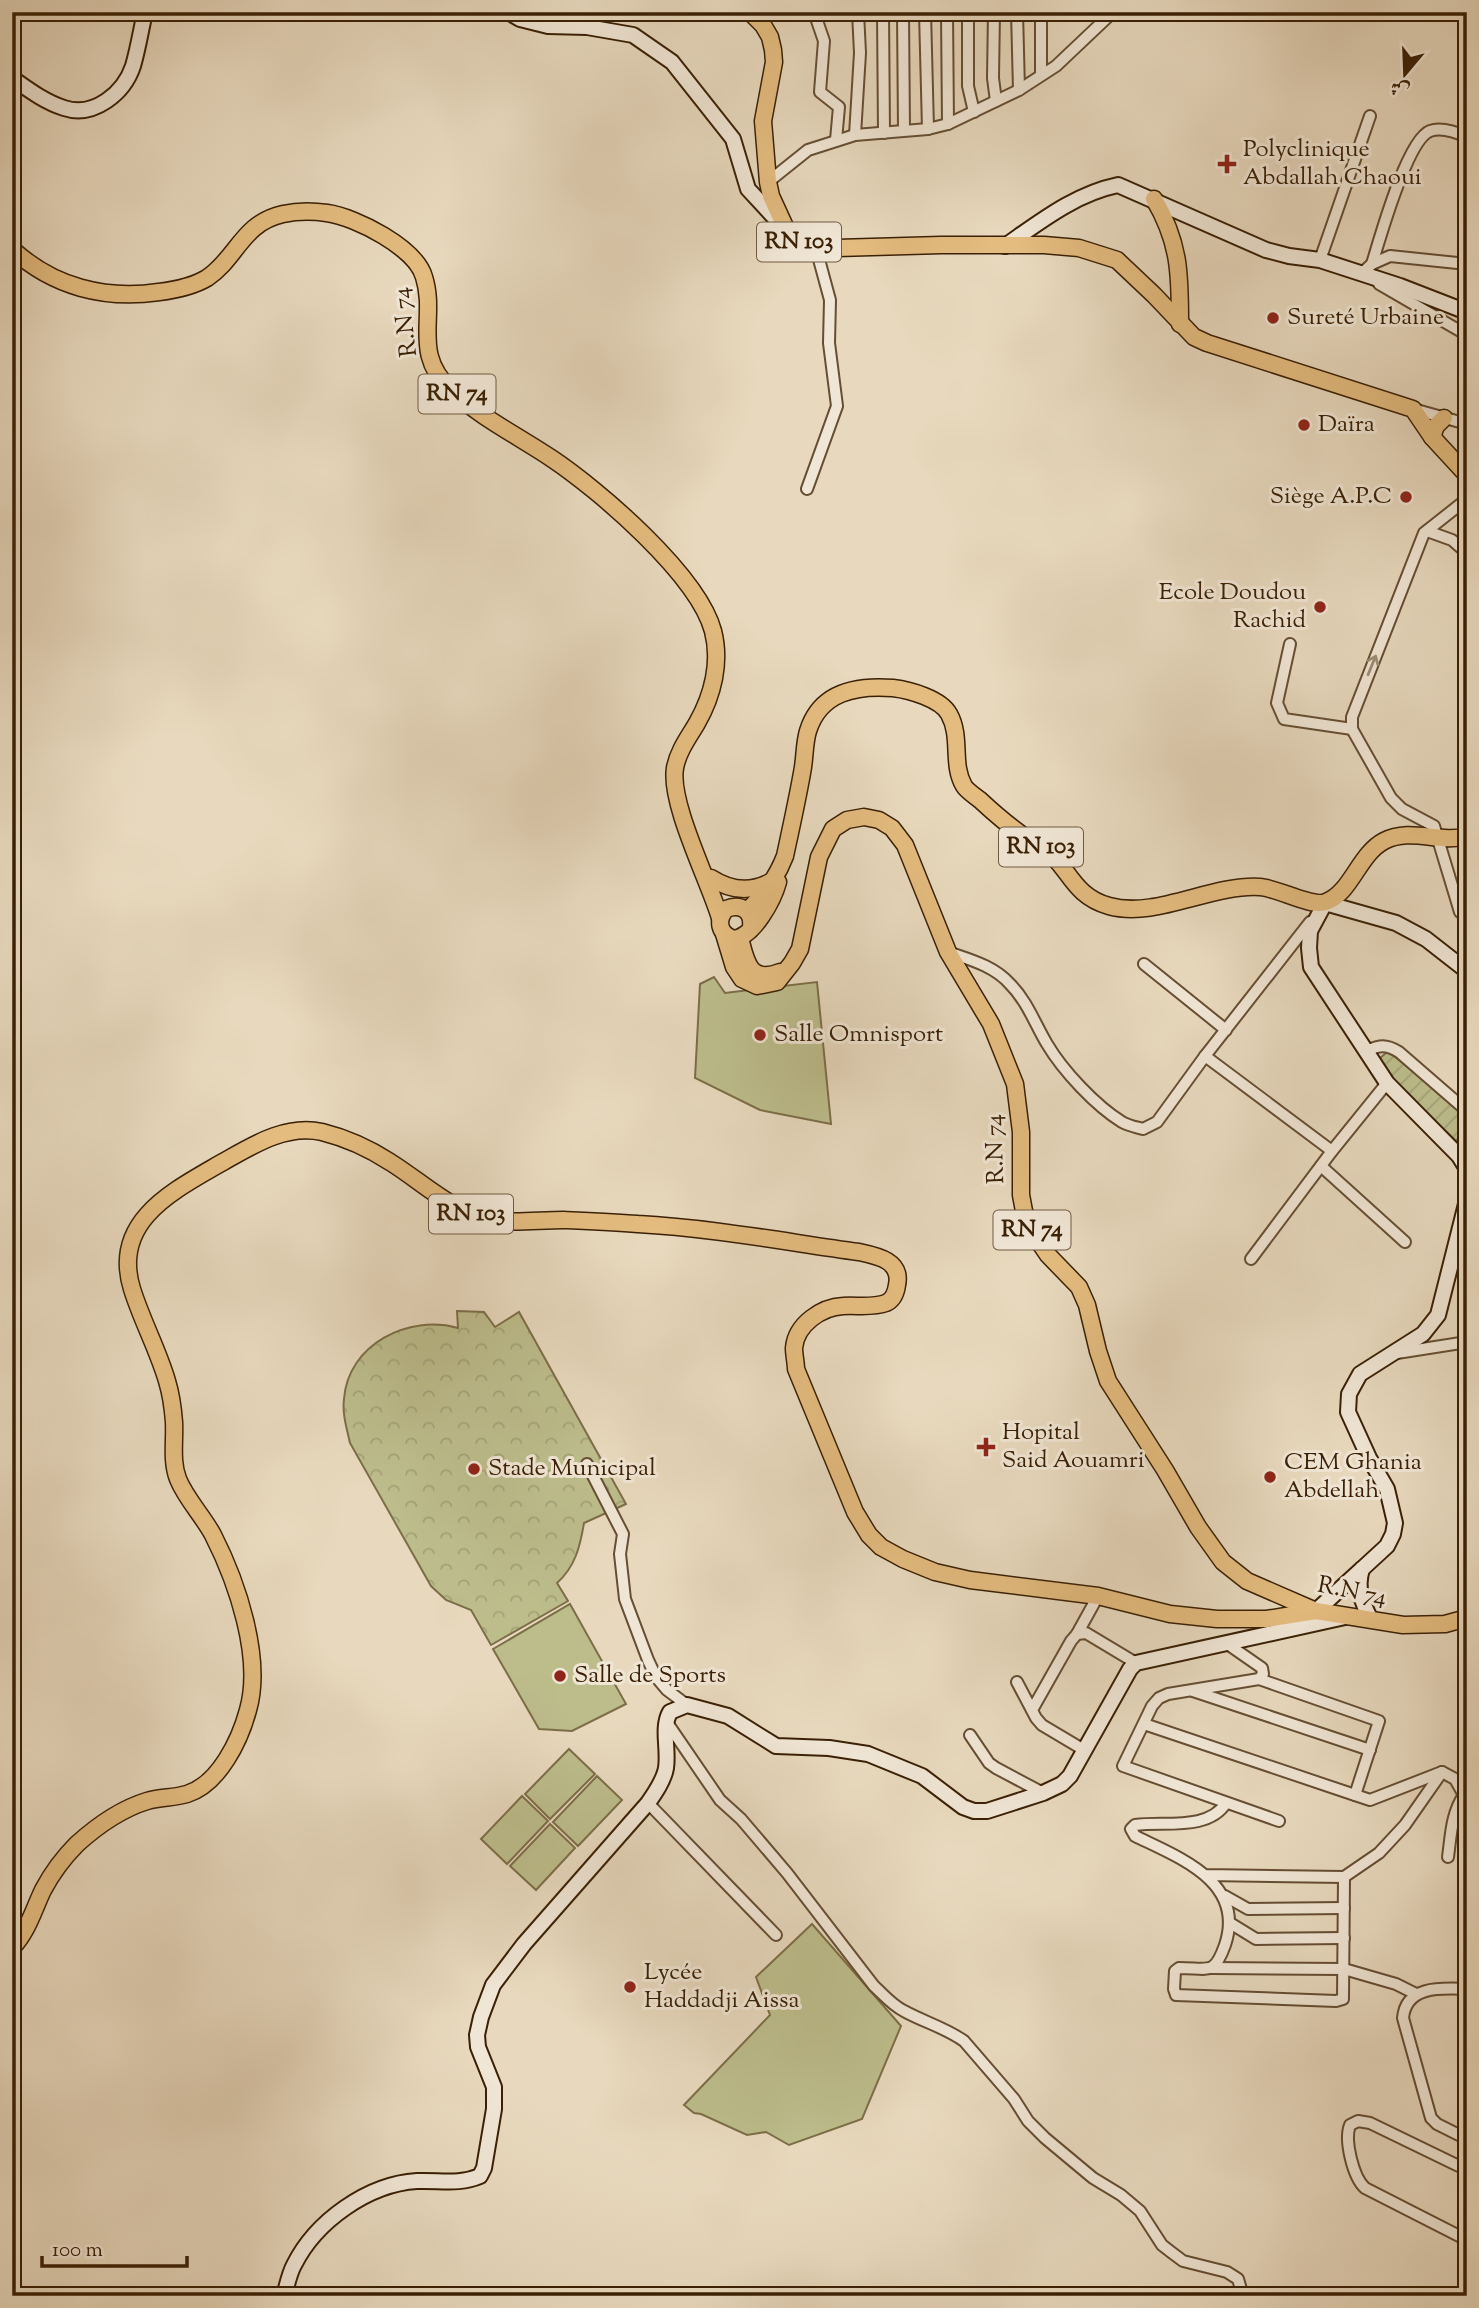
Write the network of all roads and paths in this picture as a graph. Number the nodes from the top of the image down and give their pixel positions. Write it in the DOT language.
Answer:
graph roads {
  1 [pos="145,12"];
  2 [pos="508,12"];
  3 [pos="750,12"];
  4 [pos="814,12"];
  5 [pos="859,12"];
  6 [pos="883,12"];
  7 [pos="903,12"];
  8 [pos="925,12"];
  9 [pos="947,12"];
  10 [pos="968,12"];
  11 [pos="994,12"];
  12 [pos="1017,12"];
  13 [pos="1041,12"];
  14 [pos="1113,12"];
  15 [pos="1041,75"];
  16 [pos="12,78"];
  17 [pos="1019,90"];
  18 [pos="996,101"];
  19 [pos="974,111"];
  20 [pos="1370,116"];
  21 [pos="948,124"];
  22 [pos="928,129"];
  23 [pos="904,130"];
  24 [pos="884,133"];
  25 [pos="855,135"];
  26 [pos="1467,136"];
  27 [pos="836,140"];
  28 [pos="768,182"];
  29 [pos="1154,199"];
  30 [pos="787,231"];
  31 [pos="1004,246"];
  32 [pos="12,249"];
  33 [pos="817,252"];
  34 [pos="1320,260"];
  35 [pos="1467,264"];
  36 [pos="1367,269"];
  37 [pos="1467,312"];
  38 [pos="1180,324"];
  39 [pos="1467,335"];
  40 [pos="1413,409"];
  41 [pos="1444,418"];
  42 [pos="1467,424"];
  43 [pos="1432,437"];
  44 [pos="1467,475"];
  45 [pos="807,489"];
  46 [pos="1467,499"];
  47 [pos="1427,531"];
  48 [pos="1467,554"];
  49 [pos="1290,644"];
  50 [pos="1352,729"];
  51 [pos="1438,836"];
  52 [pos="1467,836"];
  53 [pos="706,872"];
  54 [pos="776,875"];
  55 [pos="1325,903"];
  56 [pos="1467,918"];
  57 [pos="737,922"];
  58 [pos="948,952"];
  59 [pos="1144,964"];
  60 [pos="1467,971"];
  61 [pos="1226,1030"];
  62 [pos="1366,1051"];
  63 [pos="1205,1056"];
  64 [pos="1387,1083"];
  65 [pos="1467,1111"];
  66 [pos="1332,1151"];
  67 [pos="1464,1162"];
  68 [pos="1321,1166"];
  69 [pos="1467,1200"];
  70 [pos="1405,1242"];
  71 [pos="1251,1259"];
  72 [pos="1467,1342"];
  73 [pos="1391,1354"];
  74 [pos="587,1464"];
  75 [pos="1362,1569"];
  76 [pos="1098,1596"];
  77 [pos="1316,1611"];
  78 [pos="1349,1616"];
  79 [pos="1467,1618"];
  80 [pos="1371,1620"];
  81 [pos="1077,1634"];
  82 [pos="1226,1643"];
  83 [pos="1136,1663"];
  84 [pos="1259,1679"];
  85 [pos="1017,1682"];
  86 [pos="1192,1690"];
  87 [pos="687,1705"];
  88 [pos="1032,1710"];
  89 [pos="666,1720"];
  90 [pos="1144,1724"];
  91 [pos="970,1735"];
  92 [pos="1084,1750"];
  93 [pos="1370,1750"];
  94 [pos="1442,1772"];
  95 [pos="1043,1793"];
  96 [pos="1355,1795"];
  97 [pos="1465,1796"];
  98 [pos="1226,1803"];
  99 [pos="648,1804"];
  100 [pos="1279,1821"];
  101 [pos="1448,1857"];
  102 [pos="1205,1875"];
  103 [pos="1344,1877"];
  104 [pos="1221,1894"];
  105 [pos="1344,1908"];
  106 [pos="1230,1923"];
  107 [pos="776,1935"];
  108 [pos="1344,1938"];
  109 [pos="12,1948"];
  110 [pos="1212,1968"];
  111 [pos="1344,1969"];
  112 [pos="1467,1989"];
  113 [pos="1416,1994"];
  114 [pos="1467,2139"];
  115 [pos="1467,2170"];
  116 [pos="1467,2240"];
  117 [pos="284,2296"];
  118 [pos="1242,2296"];
  1 -- 16 [label="street"];
  2 -- 30 [label="street"];
  3 -- 28 [label="main road, RN 103"];
  4 -- 27 [label="street"];
  5 -- 25 [label="street"];
  6 -- 24 [label="street"];
  7 -- 23 [label="street"];
  8 -- 22 [label="street"];
  9 -- 21 [label="street"];
  10 -- 19 [label="street"];
  11 -- 18 [label="street"];
  12 -- 17 [label="street"];
  13 -- 15 [label="street"];
  14 -- 15 [label="street"];
  15 -- 17 [label="street"];
  17 -- 18 [label="street"];
  18 -- 19 [label="street"];
  19 -- 21 [label="street"];
  20 -- 34 [label="street"];
  21 -- 22 [label="street"];
  22 -- 23 [label="street"];
  23 -- 24 [label="street"];
  24 -- 25 [label="street"];
  25 -- 27 [label="street"];
  26 -- 36 [label="street"];
  27 -- 28 [label="street"];
  28 -- 30 [label="main road, RN 103"];
  29 -- 31 [label="street"];
  29 -- 34 [label="street"];
  29 -- 38 [label="main road"];
  30 -- 33 [label="main road, RN 103"];
  31 -- 33 [label="main road, RN 103"];
  31 -- 38 [label="main road, RN 103"];
  32 -- 53 [label="main road, R.N 74 / RN 74"];
  33 -- 45 [label="street"];
  34 -- 36 [label="street"];
  35 -- 36 [label="street"];
  36 -- 37 [label="street"];
  36 -- 39 [label="street"];
  38 -- 40 [label="main road, RN 103"];
  40 -- 41 [label="street"];
  40 -- 43 [label="main road"];
  41 -- 42 [label="street"];
  41 -- 43 [label="main road"];
  43 -- 44 [label="main road"];
  46 -- 47 [label="street"];
  47 -- 48 [label="street"];
  50 -- 47 [label="street, one-way"];
  49 -- 50 [label="street"];
  50 -- 51 [label="street"];
  51 -- 52 [label="main road"];
  51 -- 55 [label="main road"];
  51 -- 56 [label="street"];
  53 -- 54 [label="main road"];
  53 -- 57 [label="main road, R.N 74 / RN 74"];
  54 -- 55 [label="main road, RN 103"];
  54 -- 57 [label="main road, RN 103"];
  55 -- 60 [label="street"];
  55 -- 61 [label="street"];
  55 -- 62 [label="street"];
  57 -- 58 [label="main road, R.N 74 / RN 74"];
  58 -- 63 [label="street"];
  58 -- 77 [label="main road, R.N 74 / RN 74"];
  59 -- 61 [label="street"];
  61 -- 63 [label="street"];
  62 -- 64 [label="street"];
  62 -- 65 [label="street"];
  63 -- 66 [label="street"];
  64 -- 66 [label="street"];
  64 -- 67 [label="street"];
  66 -- 68 [label="street"];
  68 -- 70 [label="street"];
  68 -- 71 [label="street"];
  69 -- 73 [label="street"];
  72 -- 73 [label="street"];
  73 -- 75 [label="street"];
  74 -- 87 [label="street"];
  75 -- 77 [label="street"];
  75 -- 80 [label="street"];
  76 -- 77 [label="main road, RN 103"];
  76 -- 81 [label="street"];
  76 -- 109 [label="main road, RN 103"];
  77 -- 78 [label="main road, R.N 74 / RN 74"];
  78 -- 80 [label="main road, R.N 74 / RN 74"];
  78 -- 82 [label="street"];
  79 -- 80 [label="main road, R.N 74 / RN 74"];
  81 -- 83 [label="street"];
  81 -- 88 [label="street"];
  82 -- 83 [label="street"];
  82 -- 84 [label="street"];
  83 -- 92 [label="street"];
  84 -- 86 [label="street"];
  84 -- 93 [label="street"];
  85 -- 88 [label="street"];
  86 -- 90 [label="street"];
  86 -- 93 [label="street"];
  87 -- 89 [label="street"];
  87 -- 95 [label="street"];
  88 -- 92 [label="street"];
  89 -- 99 [label="street"];
  89 -- 118 [label="street"];
  90 -- 96 [label="street"];
  90 -- 98 [label="street"];
  91 -- 95 [label="street"];
  92 -- 95 [label="street"];
  93 -- 96 [label="street"];
  94 -- 96 [label="street"];
  94 -- 97 [label="street"];
  94 -- 103 [label="street"];
  97 -- 101 [label="street"];
  98 -- 100 [label="street"];
  98 -- 102 [label="street"];
  99 -- 107 [label="street"];
  99 -- 117 [label="street"];
  102 -- 103 [label="street"];
  102 -- 104 [label="street"];
  103 -- 105 [label="street"];
  104 -- 105 [label="street"];
  104 -- 106 [label="street"];
  105 -- 108 [label="street"];
  106 -- 108 [label="street"];
  106 -- 110 [label="street"];
  108 -- 111 [label="street"];
  110 -- 111 [label="street"];
  110 -- 111 [label="street"];
  111 -- 113 [label="street"];
  112 -- 113 [label="street"];
  113 -- 114 [label="street"];
  115 -- 116 [label="street"];
}
